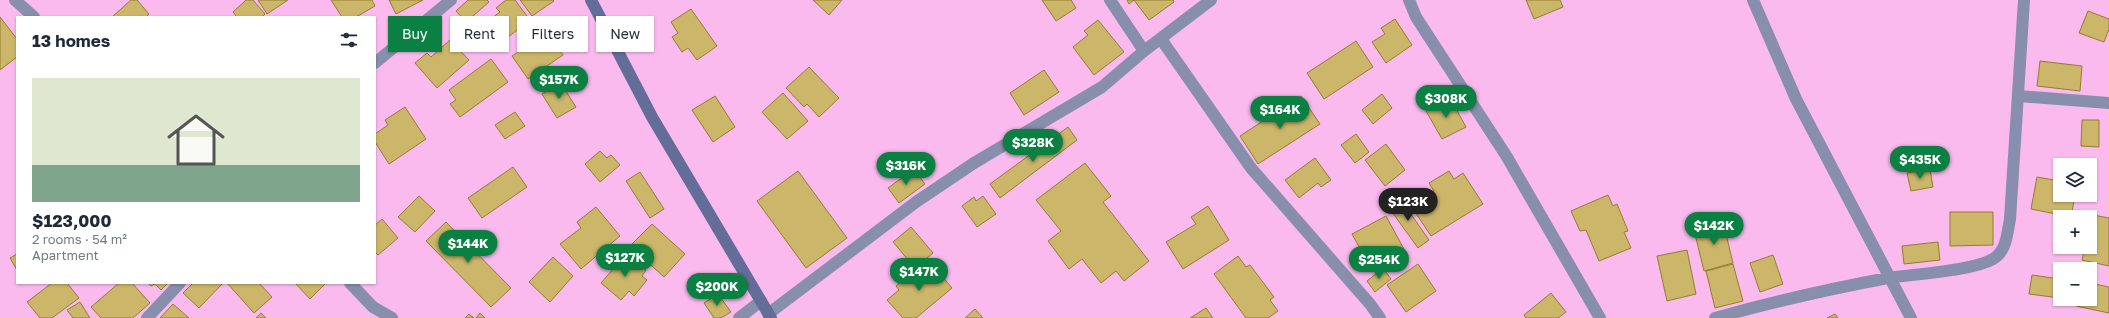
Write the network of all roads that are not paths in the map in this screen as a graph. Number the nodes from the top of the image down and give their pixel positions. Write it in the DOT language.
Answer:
graph roads {
  1 [pos="15,0"];
  2 [pos="451,0"];
  3 [pos="591,0"];
  4 [pos="1110,0"];
  5 [pos="1210,0"];
  6 [pos="1409,0"];
  7 [pos="1753,0"];
  8 [pos="2024,0"];
  9 [pos="33,16"];
  10 [pos="1161,39"];
  11 [pos="1144,51"];
  12 [pos="376,63"];
  13 [pos="2018,96"];
  14 [pos="2109,103"];
  15 [pos="1888,278"];
  16 [pos="179,284"];
  17 [pos="351,284"];
  18 [pos="761,301"];
  19 [pos="770,316"];
  20 [pos="147,318"];
  21 [pos="392,318"];
  22 [pos="739,318"];
  23 [pos="1380,318"];
  24 [pos="1600,318"];
  25 [pos="1715,318"];
  26 [pos="1911,318"];
  1 -- 9 [label="street"];
  2 -- 12 [label="street"];
  3 -- 18 [label="street"];
  4 -- 11 [label="street"];
  5 -- 10 [label="street"];
  6 -- 24 [label="street"];
  7 -- 15 [label="street"];
  8 -- 13 [label="street"];
  10 -- 11 [label="street"];
  10 -- 23 [label="street"];
  11 -- 19 [label="street"];
  13 -- 14 [label="street"];
  13 -- 15 [label="street"];
  15 -- 25 [label="street"];
  15 -- 26 [label="street"];
  16 -- 20 [label="street"];
  17 -- 21 [label="street"];
  18 -- 19 [label="street"];
  18 -- 22 [label="street"];
}
